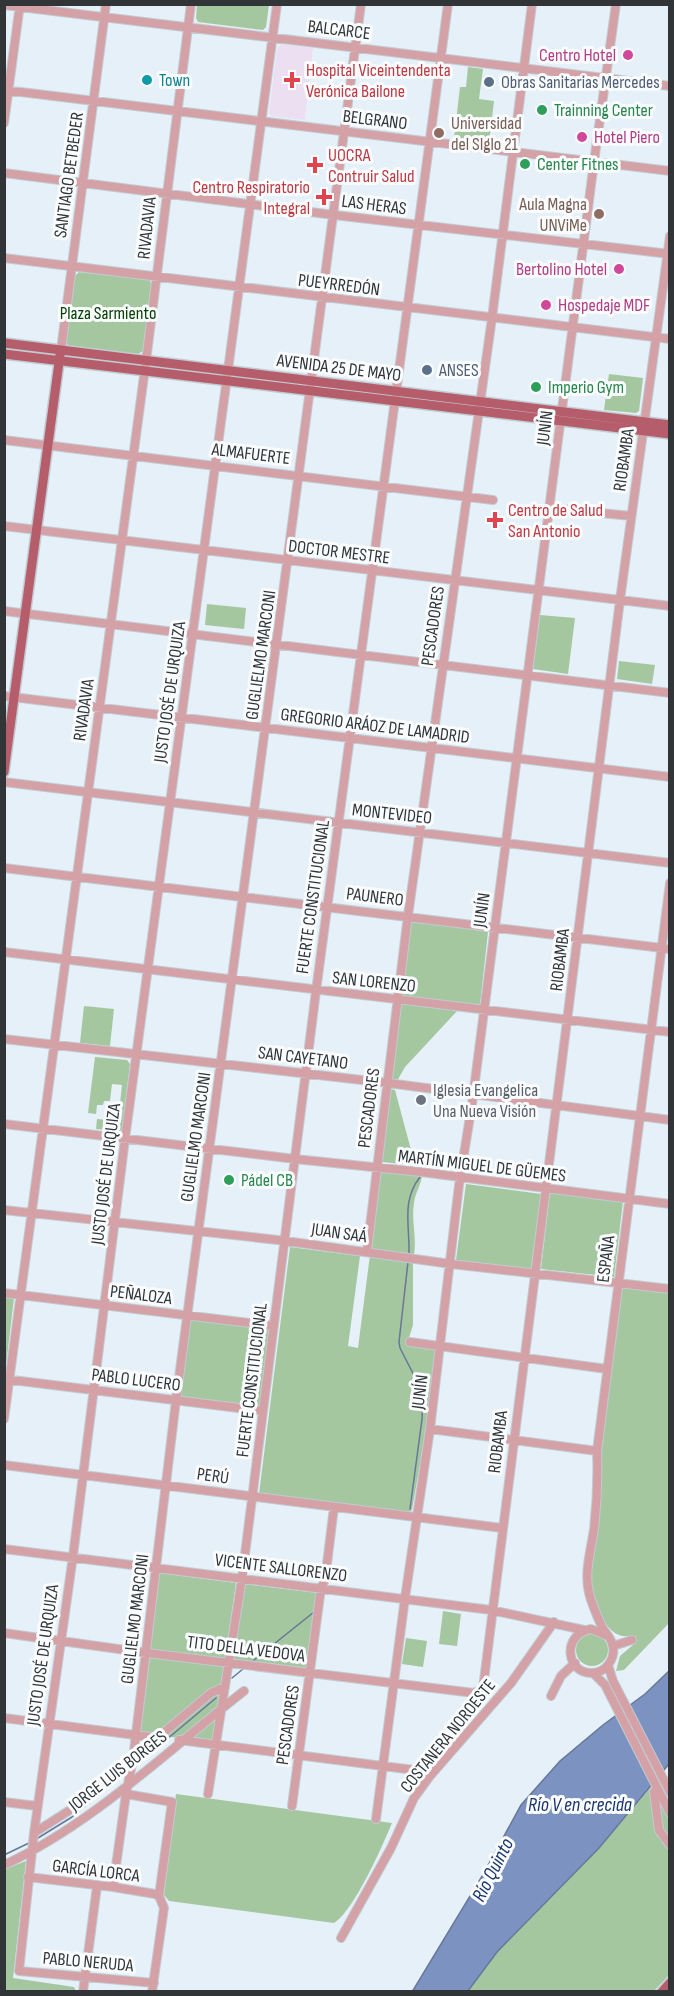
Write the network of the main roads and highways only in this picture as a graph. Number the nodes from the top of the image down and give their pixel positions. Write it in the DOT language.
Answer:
graph roads {
  1 [pos="4,343"];
  2 [pos="61,350"];
  3 [pos="4,354"];
  4 [pos="59,361"];
  5 [pos="145,366"];
  6 [pos="669,425"];
  7 [pos="644,427"];
  8 [pos="669,435"];
  9 [pos="9,697"];
  10 [pos="4,772"];
  11 [pos="669,1983"];
  12 [pos="662,1992"];
  1 -- 2 [label="main road, AVENIDA 25 DE MAYO"];
  2 -- 4 [label="main road"];
  2 -- 5 [label="main road, AVENIDA 25 DE MAYO"];
  3 -- 4 [label="main road, AVENIDA 25 DE MAYO"];
  4 -- 5 [label="main road, AVENIDA 25 DE MAYO"];
  4 -- 9 [label="main road"];
  5 -- 7 [label="main road, AVENIDA 25 DE MAYO"];
  6 -- 7 [label="main road, AVENIDA 25 DE MAYO"];
  7 -- 8 [label="main road, AVENIDA 25 DE MAYO"];
  9 -- 10 [label="main road"];
  11 -- 12 [label="main road"];
}
